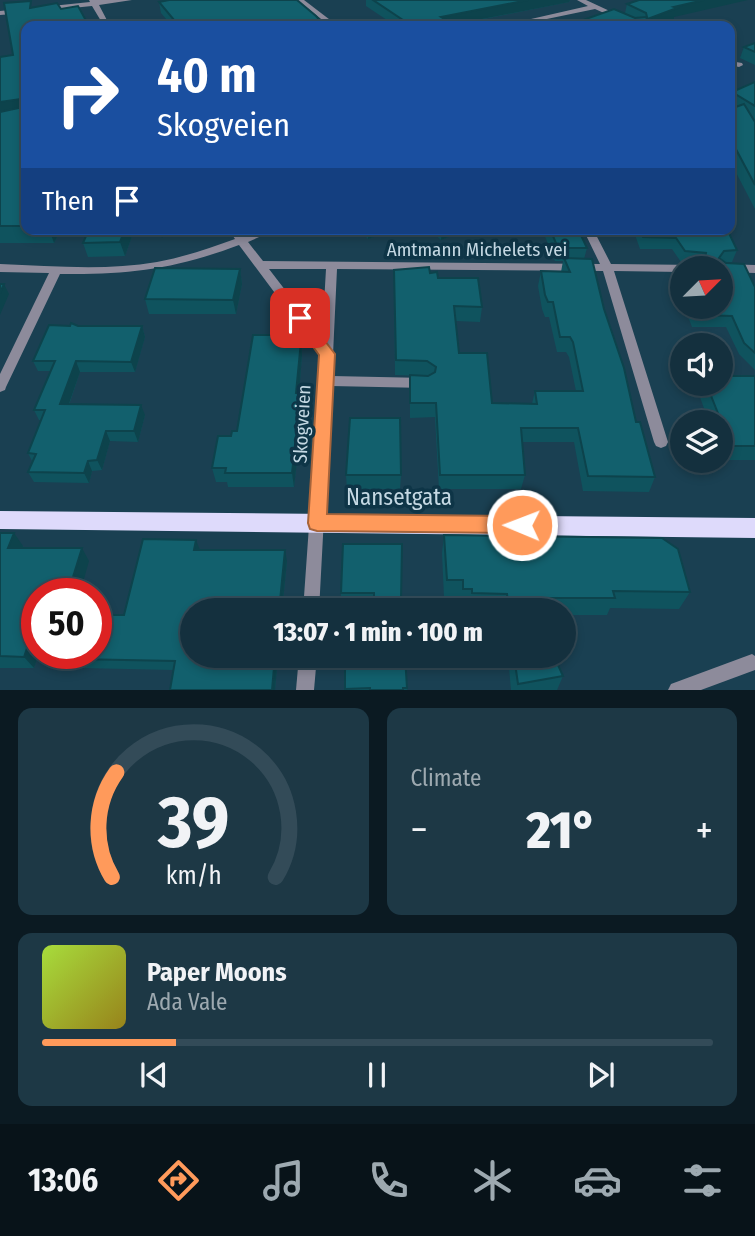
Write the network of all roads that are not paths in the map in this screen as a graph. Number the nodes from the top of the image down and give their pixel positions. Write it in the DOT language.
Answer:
graph roads {
  1 [pos="129,0"];
  2 [pos="300,0"];
  3 [pos="580,0"];
  4 [pos="92,2"];
  5 [pos="595,7"];
  6 [pos="0,13"];
  7 [pos="104,21"];
  8 [pos="327,21"];
  9 [pos="528,21"];
  10 [pos="625,21"];
  11 [pos="237,235"];
  12 [pos="591,235"];
  13 [pos="259,265"];
  14 [pos="332,265"];
  15 [pos="607,267"];
  16 [pos="0,268"];
  17 [pos="670,268"];
  18 [pos="733,268"];
  19 [pos="57,269"];
  20 [pos="755,269"];
  21 [pos="327,354"];
  22 [pos="325,381"];
  23 [pos="426,383"];
  24 [pos="0,387"];
  25 [pos="661,442"];
  26 [pos="0,520"];
  27 [pos="317,523"];
  28 [pos="755,528"];
  29 [pos="312,598"];
  30 [pos="752,663"];
  31 [pos="307,668"];
  32 [pos="305,690"];
  33 [pos="677,690"];
  1 -- 4 [label="street"];
  2 -- 8 [label="street"];
  3 -- 5 [label="street"];
  4 -- 6 [label="street"];
  4 -- 7 [label="street"];
  5 -- 9 [label="street"];
  5 -- 10 [label="street"];
  11 -- 13 [label="street"];
  11 -- 19 [label="street"];
  12 -- 15 [label="street"];
  13 -- 14 [label="street, Amtmann Michelets vei"];
  13 -- 21 [label="street"];
  14 -- 15 [label="street, Amtmann Michelets vei"];
  14 -- 21 [label="street, Skogveien"];
  15 -- 17 [label="street, Amtmann Michelets vei"];
  15 -- 25 [label="street"];
  16 -- 19 [label="street"];
  18 -- 20 [label="street"];
  19 -- 24 [label="street"];
  21 -- 22 [label="street, Skogveien"];
  22 -- 23 [label="street"];
  22 -- 27 [label="street, Skogveien"];
  26 -- 27 [label="main road, Nansetgata"];
  27 -- 28 [label="main road, Nansetgata"];
  27 -- 29 [label="street, Skogveien"];
  30 -- 33 [label="street"];
  31 -- 32 [label="street"];
}
